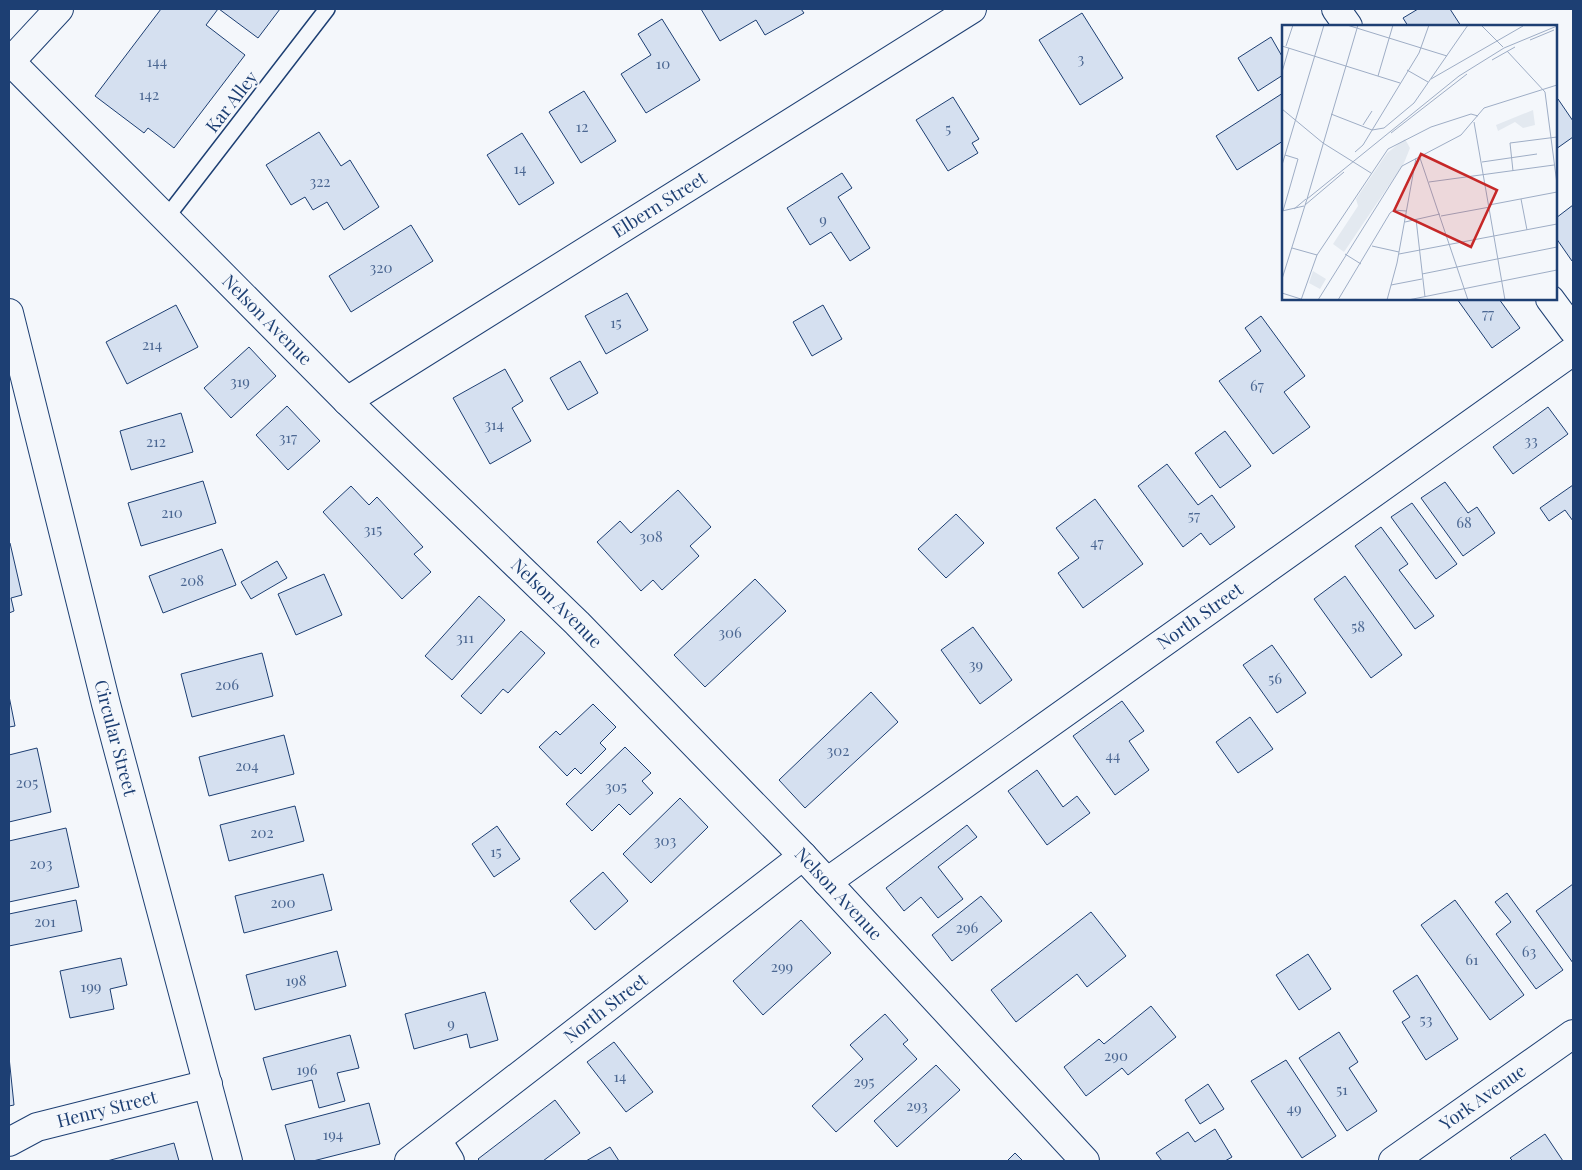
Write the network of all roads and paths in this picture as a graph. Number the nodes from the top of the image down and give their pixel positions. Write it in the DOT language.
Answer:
graph roads {
  1 [pos="59,9"];
  2 [pos="327,9"];
  3 [pos="972,9"];
  4 [pos="1336,9"];
  5 [pos="1347,25"];
  6 [pos="9,61"];
  7 [pos="166,218"];
  8 [pos="1551,300"];
  9 [pos="9,313"];
  10 [pos="1571,322"];
  11 [pos="1573,351"];
  12 [pos="347,401"];
  13 [pos="803,856"];
  14 [pos="828,882"];
  15 [pos="1573,1034"];
  16 [pos="208,1084"];
  17 [pos="9,1142"];
  18 [pos="444,1150"];
  19 [pos="228,1161"];
  20 [pos="408,1161"];
  21 [pos="1085,1161"];
  22 [pos="1394,1161"];
  1 -- 6 [label="street"];
  2 -- 7 [label="lane, Kar Alley"];
  3 -- 12 [label="street, Elbern Street"];
  4 -- 5 [label="street"];
  6 -- 7 [label="street, Nelson Avenue"];
  7 -- 12 [label="street, Nelson Avenue"];
  8 -- 10 [label="street"];
  9 -- 16 [label="street, Circular Street"];
  11 -- 14 [label="street, North Street"];
  12 -- 13 [label="street, Nelson Avenue"];
  13 -- 14 [label="street, Nelson Avenue"];
  13 -- 18 [label="street, North Street"];
  14 -- 21 [label="street, Nelson Avenue"];
  15 -- 22 [label="street, York Avenue"];
  16 -- 17 [label="street, Henry Street"];
  16 -- 19 [label="street, Circular Street"];
  18 -- 20 [label="street, North Street"];
}
